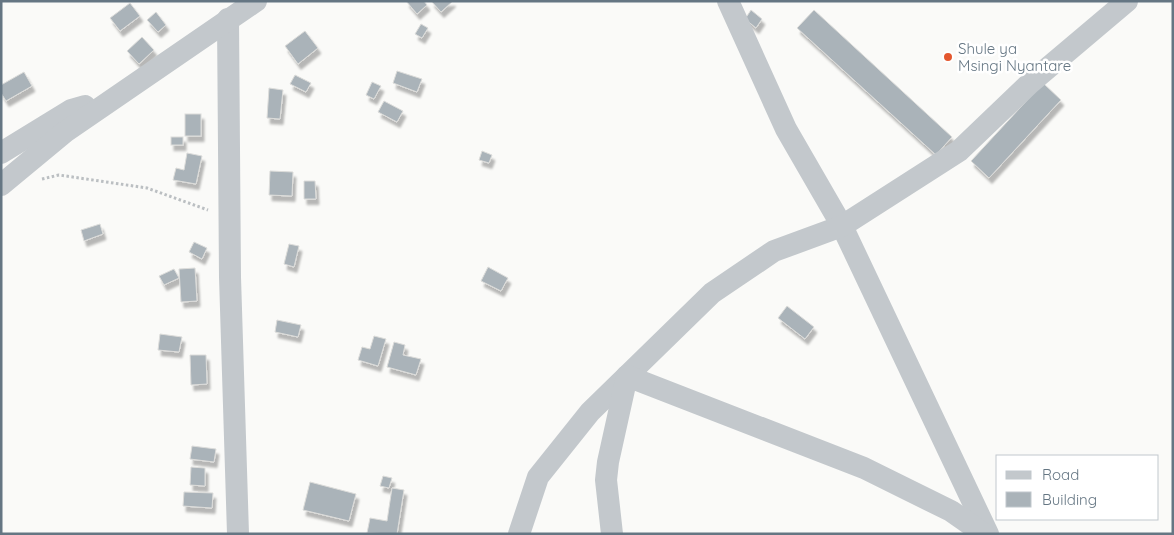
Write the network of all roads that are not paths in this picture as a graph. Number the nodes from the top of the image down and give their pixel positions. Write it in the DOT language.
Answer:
graph roads {
  1 [pos="256,1"];
  2 [pos="728,1"];
  3 [pos="1127,1"];
  4 [pos="228,19"];
  5 [pos="115,98"];
  6 [pos="1,152"];
  7 [pos="1,185"];
  8 [pos="842,226"];
  9 [pos="627,376"];
  10 [pos="238,534"];
  11 [pos="519,534"];
  12 [pos="612,534"];
  13 [pos="984,534"];
  14 [pos="988,534"];
  1 -- 4 [label="street"];
  2 -- 8 [label="street"];
  3 -- 8 [label="street"];
  4 -- 5 [label="street"];
  4 -- 10 [label="street"];
  5 -- 6 [label="street"];
  5 -- 7 [label="street"];
  8 -- 9 [label="street"];
  8 -- 14 [label="street"];
  9 -- 11 [label="street"];
  9 -- 12 [label="street"];
  9 -- 13 [label="street"];
}
